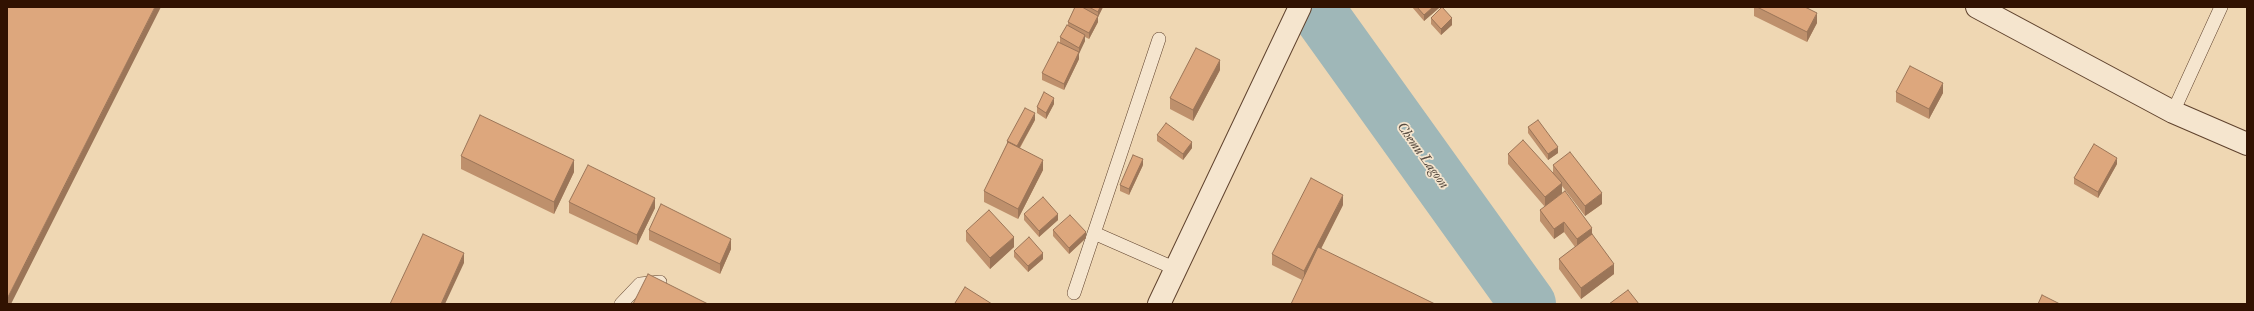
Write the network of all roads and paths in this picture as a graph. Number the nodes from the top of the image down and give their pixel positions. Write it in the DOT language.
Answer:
graph roads {
  1 [pos="1300,7"];
  2 [pos="1977,7"];
  3 [pos="2221,7"];
  4 [pos="1159,39"];
  5 [pos="2173,112"];
  6 [pos="2247,144"];
  7 [pos="1094,233"];
  8 [pos="1176,269"];
  9 [pos="674,288"];
  10 [pos="1074,293"];
  11 [pos="621,304"];
  12 [pos="1160,304"];
  1 -- 8 [label="street"];
  2 -- 5 [label="street"];
  3 -- 5 [label="lane"];
  4 -- 7 [label="lane"];
  5 -- 6 [label="street"];
  7 -- 8 [label="lane"];
  7 -- 10 [label="lane"];
  8 -- 12 [label="street"];
  9 -- 11 [label="lane"];
}
